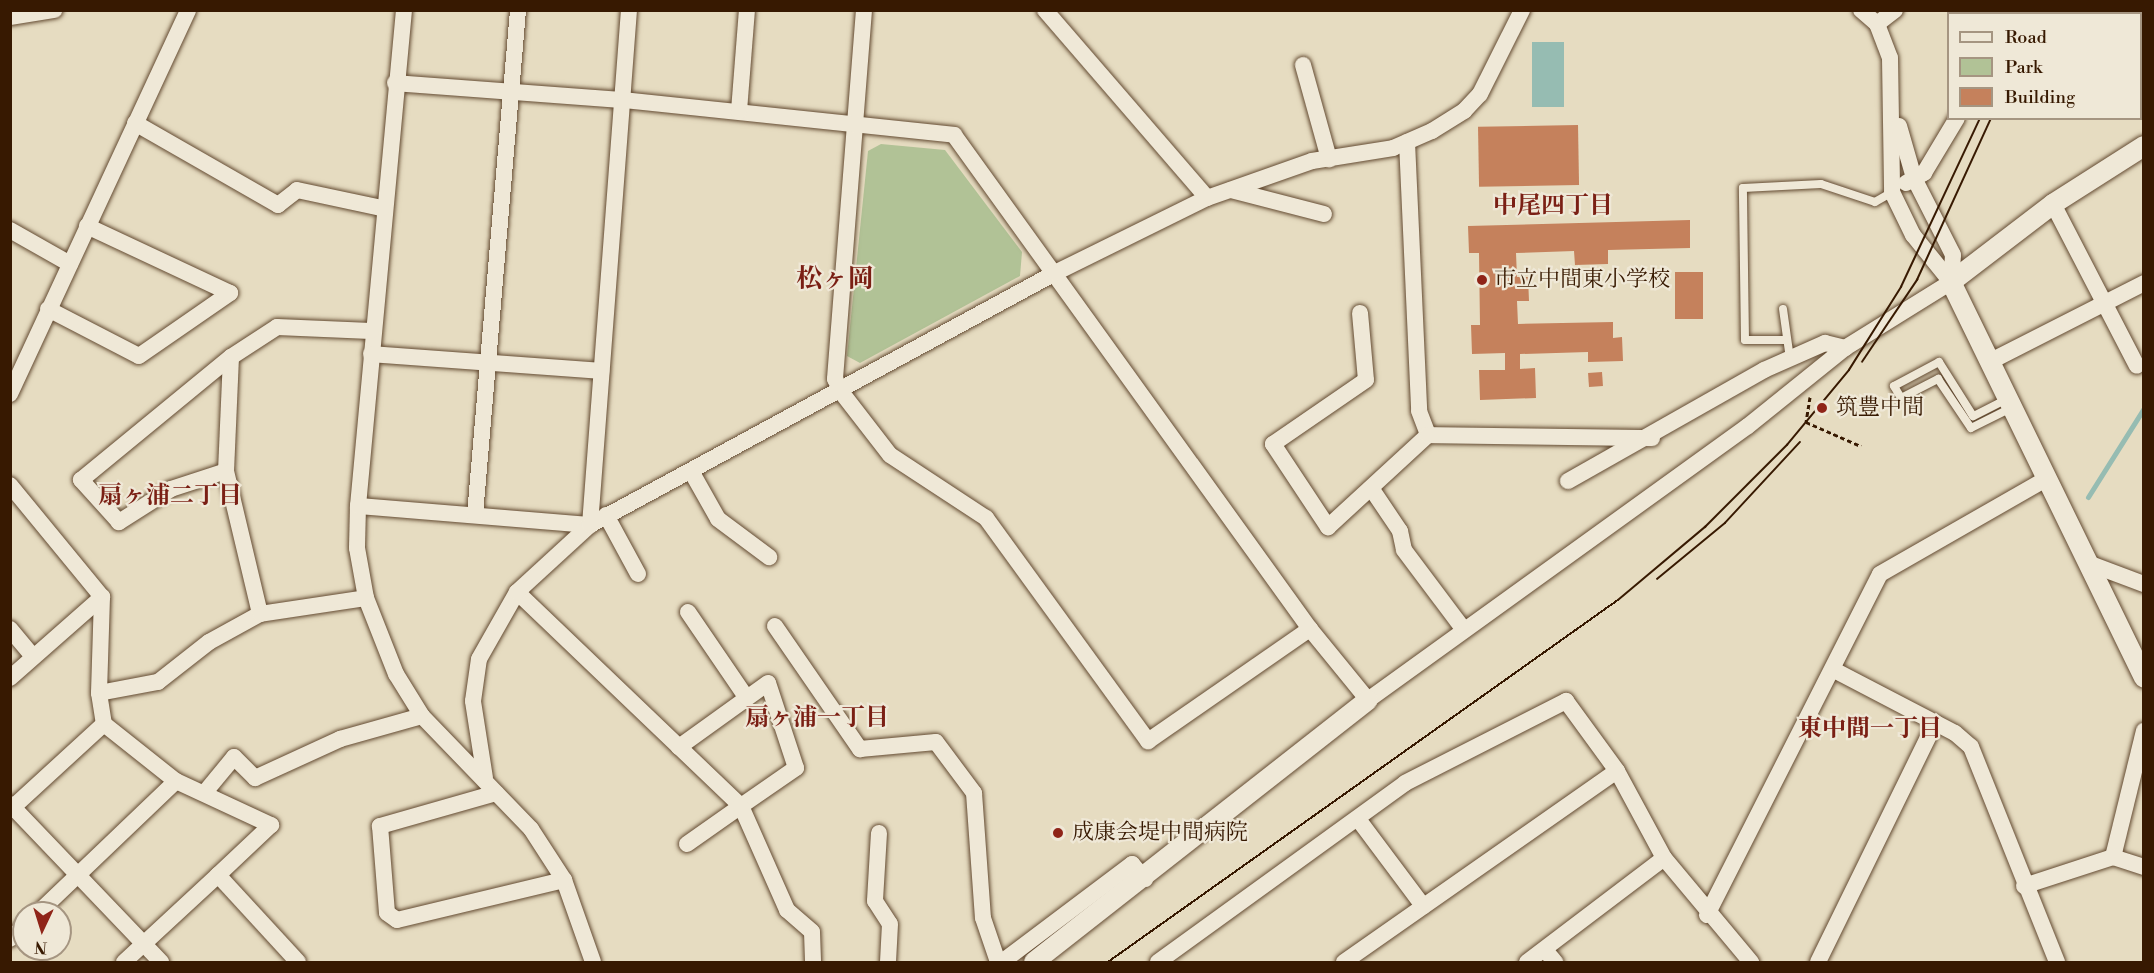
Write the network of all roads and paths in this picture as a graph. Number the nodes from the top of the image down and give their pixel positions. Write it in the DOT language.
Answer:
graph roads {
  1 [pos="54,10"];
  2 [pos="188,10"];
  3 [pos="404,10"];
  4 [pos="518,10"];
  5 [pos="629,10"];
  6 [pos="747,10"];
  7 [pos="864,10"];
  8 [pos="1045,10"];
  9 [pos="1861,10"];
  10 [pos="1895,10"];
  11 [pos="1519,12"];
  12 [pos="10,17"];
  13 [pos="1877,24"];
  14 [pos="1303,65"];
  15 [pos="395,83"];
  16 [pos="512,92"];
  17 [pos="1892,93"];
  18 [pos="623,100"];
  19 [pos="739,111"];
  20 [pos="1956,120"];
  21 [pos="135,123"];
  22 [pos="855,126"];
  23 [pos="1407,142"];
  24 [pos="2144,146"];
  25 [pos="1329,159"];
  26 [pos="1914,178"];
  27 [pos="1231,190"];
  28 [pos="1892,192"];
  29 [pos="1207,198"];
  30 [pos="2053,204"];
  31 [pos="382,208"];
  32 [pos="1324,213"];
  33 [pos="87,226"];
  34 [pos="10,230"];
  35 [pos="70,264"];
  36 [pos="1055,273"];
  37 [pos="1951,282"];
  38 [pos="2144,283"];
  39 [pos="2105,301"];
  40 [pos="48,309"];
  41 [pos="1783,309"];
  42 [pos="1360,313"];
  43 [pos="372,332"];
  44 [pos="1784,340"];
  45 [pos="1845,348"];
  46 [pos="371,354"];
  47 [pos="231,357"];
  48 [pos="1790,359"];
  49 [pos="487,361"];
  50 [pos="1989,362"];
  51 [pos="2137,366"];
  52 [pos="601,371"];
  53 [pos="842,393"];
  54 [pos="10,394"];
  55 [pos="1810,396"];
  56 [pos="2009,403"];
  57 [pos="1428,435"];
  58 [pos="1652,438"];
  59 [pos="1861,446"];
  60 [pos="226,471"];
  61 [pos="691,471"];
  62 [pos="2046,479"];
  63 [pos="1568,481"];
  64 [pos="10,485"];
  65 [pos="1371,489"];
  66 [pos="358,506"];
  67 [pos="475,515"];
  68 [pos="606,515"];
  69 [pos="590,525"];
  70 [pos="769,557"];
  71 [pos="2088,563"];
  72 [pos="638,574"];
  73 [pos="2144,584"];
  74 [pos="517,592"];
  75 [pos="102,597"];
  76 [pos="366,598"];
  77 [pos="688,612"];
  78 [pos="260,614"];
  79 [pos="775,626"];
  80 [pos="10,629"];
  81 [pos="1310,629"];
  82 [pos="1464,630"];
  83 [pos="33,656"];
  84 [pos="1834,670"];
  85 [pos="2144,677"];
  86 [pos="10,678"];
  87 [pos="99,693"];
  88 [pos="746,697"];
  89 [pos="1368,699"];
  90 [pos="422,716"];
  91 [pos="1935,723"];
  92 [pos="104,724"];
  93 [pos="2144,731"];
  94 [pos="679,747"];
  95 [pos="1617,771"];
  96 [pos="484,778"];
  97 [pos="176,781"];
  98 [pos="206,791"];
  99 [pos="496,793"];
  100 [pos="741,806"];
  101 [pos="11,807"];
  102 [pos="1358,819"];
  103 [pos="879,832"];
  104 [pos="687,844"];
  105 [pos="2113,857"];
  106 [pos="1665,858"];
  107 [pos="2144,867"];
  108 [pos="79,874"];
  109 [pos="218,875"];
  110 [pos="1145,879"];
  111 [pos="564,880"];
  112 [pos="2024,885"];
  113 [pos="51,901"];
  114 [pos="1423,906"];
  115 [pos="1707,915"];
  116 [pos="144,944"];
  117 [pos="1550,956"];
  118 [pos="123,963"];
  119 [pos="161,963"];
  120 [pos="298,963"];
  121 [pos="593,963"];
  122 [pos="813,963"];
  123 [pos="888,963"];
  124 [pos="1000,963"];
  125 [pos="1034,963"];
  126 [pos="1158,963"];
  127 [pos="1344,963"];
  128 [pos="1527,963"];
  129 [pos="1752,963"];
  130 [pos="1818,963"];
  131 [pos="2057,963"];
  1 -- 12 [label="street"];
  2 -- 21 [label="street"];
  3 -- 15 [label="street"];
  4 -- 16 [label="street"];
  5 -- 18 [label="street"];
  6 -- 19 [label="street"];
  7 -- 22 [label="street"];
  8 -- 29 [label="street"];
  9 -- 13 [label="street"];
  10 -- 13 [label="street"];
  11 -- 23 [label="street"];
  13 -- 17 [label="street"];
  14 -- 25 [label="street"];
  15 -- 16 [label="street"];
  15 -- 31 [label="street"];
  16 -- 18 [label="street"];
  16 -- 49 [label="street"];
  17 -- 26 [label="street"];
  17 -- 28 [label="street"];
  18 -- 19 [label="street"];
  18 -- 52 [label="street"];
  19 -- 22 [label="street"];
  20 -- 26 [label="street"];
  21 -- 31 [label="street"];
  21 -- 33 [label="street"];
  22 -- 36 [label="street"];
  22 -- 53 [label="street"];
  23 -- 25 [label="street"];
  23 -- 57 [label="street"];
  24 -- 30 [label="street"];
  25 -- 27 [label="street"];
  26 -- 28 [label="street"];
  26 -- 37 [label="street"];
  27 -- 29 [label="street"];
  27 -- 32 [label="street"];
  28 -- 37 [label="street"];
  28 -- 44 [label="lane"];
  29 -- 36 [label="street"];
  30 -- 37 [label="street"];
  30 -- 39 [label="street"];
  31 -- 43 [label="street"];
  33 -- 35 [label="street"];
  33 -- 40 [label="street"];
  34 -- 35 [label="street"];
  35 -- 40 [label="street"];
  36 -- 53 [label="street"];
  36 -- 81 [label="street"];
  37 -- 45 [label="street"];
  37 -- 50 [label="street"];
  38 -- 39 [label="street"];
  39 -- 50 [label="street"];
  39 -- 51 [label="street"];
  40 -- 54 [label="street"];
  41 -- 44 [label="lane"];
  42 -- 65 [label="street"];
  43 -- 46 [label="street"];
  43 -- 47 [label="street"];
  44 -- 48 [label="lane"];
  45 -- 48 [label="street"];
  45 -- 82 [label="street"];
  46 -- 49 [label="street"];
  46 -- 66 [label="street"];
  47 -- 60 [label="street"];
  47 -- 60 [label="street"];
  48 -- 58 [label="street"];
  49 -- 52 [label="street"];
  49 -- 67 [label="street"];
  50 -- 56 [label="street"];
  52 -- 69 [label="street"];
  53 -- 61 [label="street"];
  53 -- 81 [label="street"];
  55 -- 59 [label="path"];
  56 -- 56 [label="lane"];
  56 -- 62 [label="street"];
  57 -- 58 [label="street"];
  57 -- 65 [label="street"];
  58 -- 63 [label="street"];
  60 -- 78 [label="street"];
  61 -- 68 [label="street"];
  61 -- 70 [label="street"];
  62 -- 71 [label="street"];
  62 -- 84 [label="street"];
  64 -- 75 [label="street"];
  65 -- 82 [label="street"];
  66 -- 67 [label="street"];
  66 -- 76 [label="street"];
  67 -- 69 [label="street"];
  68 -- 69 [label="street"];
  68 -- 72 [label="street"];
  69 -- 74 [label="street"];
  71 -- 73 [label="street"];
  71 -- 85 [label="street"];
  74 -- 94 [label="street"];
  74 -- 96 [label="street"];
  75 -- 83 [label="street"];
  75 -- 87 [label="street"];
  76 -- 78 [label="street"];
  76 -- 90 [label="street"];
  77 -- 88 [label="street"];
  78 -- 87 [label="street"];
  79 -- 124 [label="street"];
  80 -- 83 [label="street"];
  81 -- 89 [label="street"];
  82 -- 89 [label="street"];
  83 -- 86 [label="street"];
  84 -- 91 [label="street"];
  84 -- 115 [label="street"];
  87 -- 92 [label="street"];
  88 -- 94 [label="street"];
  88 -- 100 [label="street"];
  89 -- 110 [label="street"];
  90 -- 96 [label="street"];
  90 -- 98 [label="street"];
  91 -- 112 [label="street"];
  91 -- 130 [label="street"];
  92 -- 97 [label="street"];
  92 -- 101 [label="street"];
  93 -- 105 [label="street"];
  94 -- 100 [label="street"];
  95 -- 102 [label="street"];
  95 -- 106 [label="street"];
  95 -- 114 [label="street"];
  96 -- 99 [label="street"];
  97 -- 98 [label="street"];
  97 -- 108 [label="street"];
  98 -- 109 [label="street"];
  99 -- 111 [label="street"];
  99 -- 111 [label="street"];
  100 -- 104 [label="street"];
  100 -- 122 [label="street"];
  101 -- 108 [label="street"];
  102 -- 114 [label="street"];
  102 -- 126 [label="street"];
  103 -- 123 [label="street"];
  105 -- 107 [label="street"];
  105 -- 112 [label="street"];
  106 -- 115 [label="street"];
  106 -- 117 [label="street"];
  108 -- 113 [label="street"];
  108 -- 116 [label="street"];
  109 -- 116 [label="street"];
  109 -- 120 [label="street"];
  110 -- 124 [label="street"];
  110 -- 125 [label="street"];
  111 -- 121 [label="street"];
  112 -- 131 [label="street"];
  114 -- 127 [label="street"];
  115 -- 129 [label="street"];
  116 -- 118 [label="street"];
  116 -- 119 [label="street"];
  117 -- 128 [label="street"];
}
